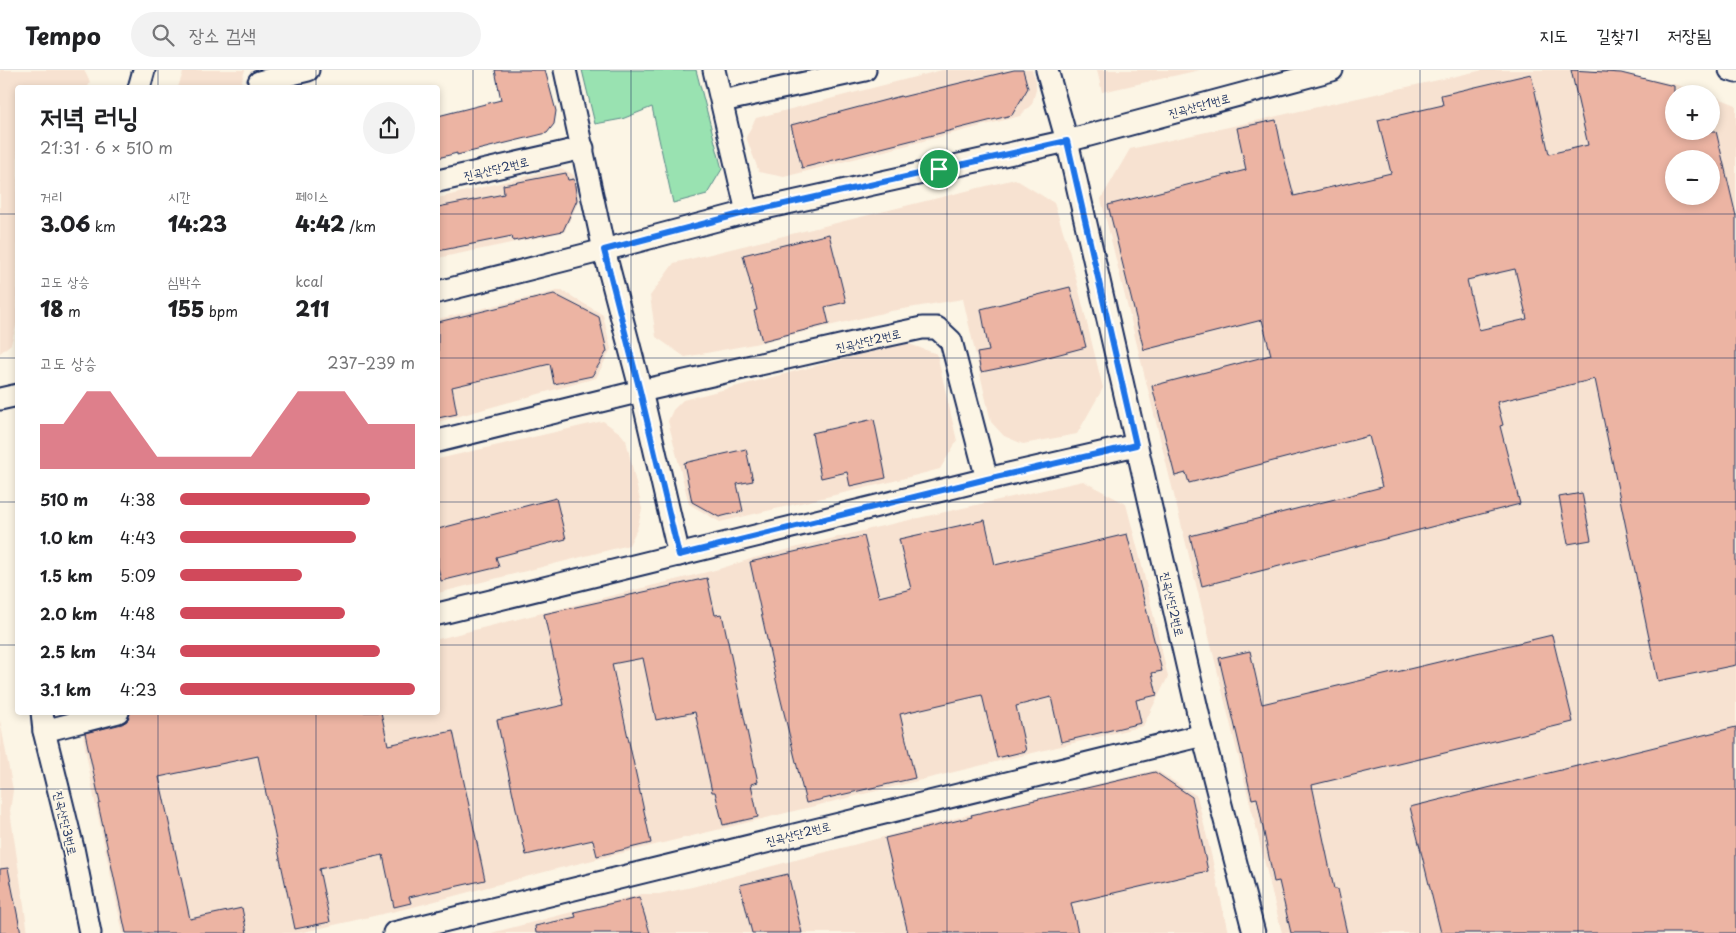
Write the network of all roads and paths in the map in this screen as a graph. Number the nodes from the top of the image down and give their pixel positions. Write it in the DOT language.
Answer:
graph roads {
  1 [pos="144,70"];
  2 [pos="308,70"];
  3 [pos="565,70"];
  4 [pos="714,70"];
  5 [pos="865,70"];
  6 [pos="1047,70"];
  7 [pos="1332,70"];
  8 [pos="1730,70"];
  9 [pos="1736,72"];
  10 [pos="260,80"];
  11 [pos="140,85"];
  12 [pos="722,101"];
  13 [pos="1067,141"];
  14 [pos="583,148"];
  15 [pos="440,182"];
  16 [pos="748,212"];
  17 [pos="604,250"];
  18 [pos="440,291"];
  19 [pos="640,391"];
  20 [pos="15,396"];
  21 [pos="0,399"];
  22 [pos="440,441"];
  23 [pos="1136,445"];
  24 [pos="987,479"];
  25 [pos="679,555"];
  26 [pos="440,614"];
  27 [pos="96,715"];
  28 [pos="43,722"];
  29 [pos="1203,735"];
  30 [pos="90,933"];
  31 [pos="394,933"];
  32 [pos="1254,933"];
  1 -- 11 [label="street"];
  2 -- 10 [label="street"];
  3 -- 14 [label="street"];
  4 -- 12 [label="street"];
  5 -- 12 [label="street"];
  6 -- 13 [label="street, 진곡산단2번로"];
  7 -- 13 [label="street, 진곡산단1번로"];
  8 -- 9 [label="street"];
  12 -- 16 [label="street"];
  13 -- 16 [label="street"];
  13 -- 23 [label="street, 진곡산단2번로"];
  14 -- 15 [label="street, 진곡산단2번로"];
  14 -- 17 [label="street"];
  16 -- 17 [label="street"];
  17 -- 18 [label="street"];
  17 -- 19 [label="street"];
  19 -- 22 [label="street, 진곡산단2번로"];
  19 -- 24 [label="street, 진곡산단2번로"];
  19 -- 25 [label="street"];
  20 -- 21 [label="street"];
  23 -- 24 [label="street"];
  23 -- 29 [label="street, 진곡산단2번로"];
  24 -- 25 [label="street"];
  25 -- 26 [label="street"];
  27 -- 28 [label="street"];
  28 -- 30 [label="street, 진곡산단3번로"];
  29 -- 31 [label="street, 진곡산단2번로"];
  29 -- 32 [label="street, 진곡산단2번로"];
}
